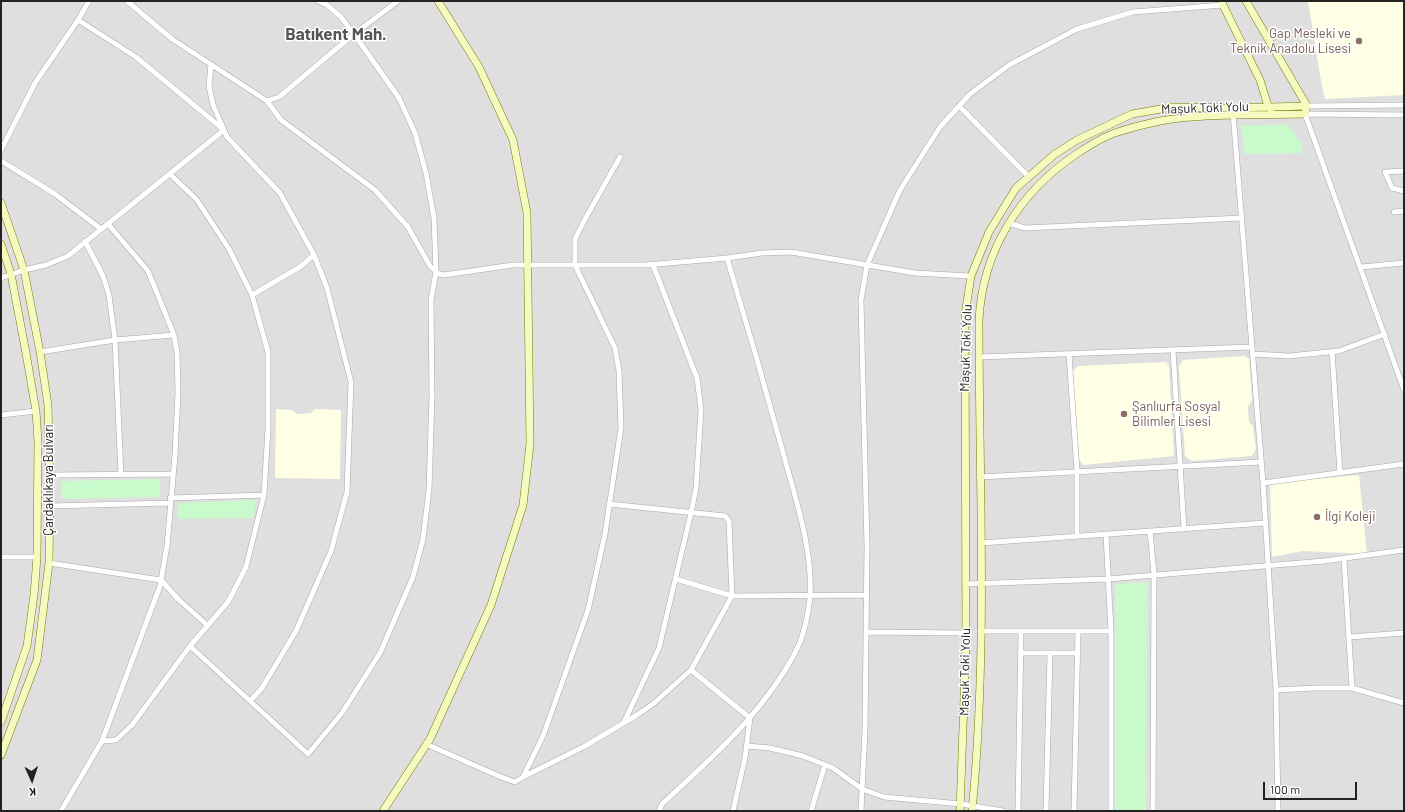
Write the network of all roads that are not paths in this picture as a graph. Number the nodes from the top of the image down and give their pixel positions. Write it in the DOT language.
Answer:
graph roads {
  1 [pos="89,1"];
  2 [pos="127,1"];
  3 [pos="318,1"];
  4 [pos="398,1"];
  5 [pos="438,1"];
  6 [pos="1246,1"];
  7 [pos="1222,3"];
  8 [pos="78,20"];
  9 [pos="354,34"];
  10 [pos="211,64"];
  11 [pos="267,101"];
  12 [pos="1404,105"];
  13 [pos="960,106"];
  14 [pos="1268,106"];
  15 [pos="1307,106"];
  16 [pos="1233,108"];
  17 [pos="1305,114"];
  18 [pos="1276,115"];
  19 [pos="1404,115"];
  20 [pos="1233,116"];
  21 [pos="224,130"];
  22 [pos="1,150"];
  23 [pos="620,157"];
  24 [pos="1,161"];
  25 [pos="1404,171"];
  26 [pos="170,174"];
  27 [pos="1028,176"];
  28 [pos="1404,191"];
  29 [pos="1,203"];
  30 [pos="1404,211"];
  31 [pos="1394,212"];
  32 [pos="1242,218"];
  33 [pos="1008,223"];
  34 [pos="108,224"];
  35 [pos="101,229"];
  36 [pos="85,241"];
  37 [pos="1,244"];
  38 [pos="314,255"];
  39 [pos="727,258"];
  40 [pos="1404,263"];
  41 [pos="653,264"];
  42 [pos="528,265"];
  43 [pos="575,265"];
  44 [pos="867,265"];
  45 [pos="1361,267"];
  46 [pos="24,270"];
  47 [pos="436,272"];
  48 [pos="11,274"];
  49 [pos="971,276"];
  50 [pos="1,278"];
  51 [pos="252,295"];
  52 [pos="1385,334"];
  53 [pos="174,335"];
  54 [pos="115,340"];
  55 [pos="1252,347"];
  56 [pos="1173,350"];
  57 [pos="1332,351"];
  58 [pos="40,352"];
  59 [pos="1069,354"];
  60 [pos="1253,354"];
  61 [pos="979,357"];
  62 [pos="1404,389"];
  63 [pos="36,411"];
  64 [pos="1,415"];
  65 [pos="1261,462"];
  66 [pos="1404,464"];
  67 [pos="1180,466"];
  68 [pos="1076,471"];
  69 [pos="1340,473"];
  70 [pos="173,474"];
  71 [pos="50,475"];
  72 [pos="121,475"];
  73 [pos="979,477"];
  74 [pos="1263,484"];
  75 [pos="264,495"];
  76 [pos="170,500"];
  77 [pos="609,504"];
  78 [pos="50,506"];
  79 [pos="692,513"];
  80 [pos="1265,523"];
  81 [pos="1184,529"];
  82 [pos="1150,531"];
  83 [pos="1106,534"];
  84 [pos="1077,536"];
  85 [pos="981,543"];
  86 [pos="1404,550"];
  87 [pos="1,557"];
  88 [pos="37,557"];
  89 [pos="1344,559"];
  90 [pos="49,563"];
  91 [pos="1268,566"];
  92 [pos="1154,574"];
  93 [pos="676,579"];
  94 [pos="1108,579"];
  95 [pos="161,580"];
  96 [pos="966,584"];
  97 [pos="981,584"];
  98 [pos="866,595"];
  99 [pos="732,596"];
  100 [pos="810,596"];
  101 [pos="208,626"];
  102 [pos="980,631"];
  103 [pos="1078,631"];
  104 [pos="1111,631"];
  105 [pos="866,632"];
  106 [pos="1022,632"];
  107 [pos="966,633"];
  108 [pos="1404,633"];
  109 [pos="1349,637"];
  110 [pos="190,646"];
  111 [pos="1021,653"];
  112 [pos="1050,653"];
  113 [pos="1078,653"];
  114 [pos="690,670"];
  115 [pos="1352,688"];
  116 [pos="1276,690"];
  117 [pos="250,701"];
  118 [pos="1404,703"];
  119 [pos="750,718"];
  120 [pos="1,722"];
  121 [pos="624,722"];
  122 [pos="102,742"];
  123 [pos="426,744"];
  124 [pos="747,746"];
  125 [pos="1,755"];
  126 [pos="825,765"];
  127 [pos="523,777"];
  128 [pos="862,789"];
  129 [pos="960,808"];
  130 [pos="973,809"];
  131 [pos="61,811"];
  132 [pos="383,811"];
  133 [pos="659,811"];
  134 [pos="733,811"];
  135 [pos="811,811"];
  136 [pos="861,811"];
  137 [pos="1002,811"];
  138 [pos="1018,811"];
  139 [pos="1046,811"];
  140 [pos="1074,811"];
  141 [pos="1111,811"];
  142 [pos="1153,811"];
  143 [pos="1278,811"];
  1 -- 8 [label="street"];
  2 -- 10 [label="street"];
  3 -- 9 [label="street"];
  4 -- 9 [label="street"];
  5 -- 42 [label="main road"];
  6 -- 15 [label="main road"];
  7 -- 13 [label="street"];
  7 -- 14 [label="main road"];
  8 -- 21 [label="street"];
  8 -- 22 [label="street"];
  9 -- 11 [label="street"];
  9 -- 47 [label="street"];
  10 -- 11 [label="street"];
  10 -- 21 [label="street"];
  11 -- 47 [label="street"];
  12 -- 15 [label="street, Maşuk Toki Yolu"];
  13 -- 27 [label="street"];
  13 -- 44 [label="street"];
  14 -- 15 [label="main road, Maşuk Toki Yolu"];
  14 -- 16 [label="main road, Maşuk Toki Yolu"];
  14 -- 18 [label="main road"];
  15 -- 17 [label="main road"];
  16 -- 20 [label="street"];
  16 -- 27 [label="main road, Maşuk Toki Yolu"];
  17 -- 18 [label="main road"];
  17 -- 19 [label="street"];
  17 -- 45 [label="street"];
  18 -- 20 [label="main road"];
  20 -- 32 [label="street"];
  20 -- 33 [label="main road"];
  21 -- 26 [label="street"];
  21 -- 38 [label="street"];
  23 -- 43 [label="street"];
  24 -- 35 [label="street"];
  25 -- 28 [label="street"];
  26 -- 34 [label="street"];
  26 -- 51 [label="street"];
  27 -- 49 [label="main road, Maşuk Toki Yolu"];
  29 -- 46 [label="main road, Çardaklıkaya Bulvarı"];
  30 -- 31 [label="street"];
  32 -- 33 [label="street"];
  32 -- 55 [label="street"];
  33 -- 61 [label="main road"];
  34 -- 35 [label="street"];
  34 -- 53 [label="street"];
  35 -- 36 [label="street"];
  36 -- 46 [label="street"];
  36 -- 54 [label="street"];
  37 -- 48 [label="main road, Çardaklıkaya Bulvarı"];
  38 -- 51 [label="street"];
  38 -- 117 [label="street"];
  39 -- 41 [label="street"];
  39 -- 44 [label="street"];
  39 -- 100 [label="street"];
  40 -- 45 [label="street"];
  41 -- 43 [label="street"];
  41 -- 79 [label="street"];
  42 -- 43 [label="street"];
  42 -- 47 [label="street"];
  42 -- 123 [label="main road"];
  43 -- 77 [label="street"];
  44 -- 49 [label="street"];
  44 -- 98 [label="street"];
  45 -- 52 [label="street"];
  46 -- 48 [label="street"];
  46 -- 58 [label="main road, Çardaklıkaya Bulvarı"];
  47 -- 117 [label="street"];
  48 -- 50 [label="street"];
  48 -- 63 [label="main road, Çardaklıkaya Bulvarı"];
  49 -- 96 [label="main road, Maşuk Toki Yolu"];
  51 -- 75 [label="street"];
  52 -- 57 [label="street"];
  52 -- 62 [label="street"];
  53 -- 54 [label="street"];
  53 -- 70 [label="street"];
  54 -- 58 [label="street"];
  54 -- 72 [label="street"];
  55 -- 56 [label="street"];
  55 -- 60 [label="street"];
  56 -- 59 [label="street"];
  56 -- 67 [label="street"];
  57 -- 60 [label="street"];
  57 -- 69 [label="street"];
  58 -- 71 [label="main road, Çardaklıkaya Bulvarı"];
  59 -- 61 [label="street"];
  59 -- 68 [label="street"];
  60 -- 65 [label="street"];
  61 -- 73 [label="main road"];
  63 -- 64 [label="street"];
  63 -- 88 [label="main road, Çardaklıkaya Bulvarı"];
  65 -- 67 [label="street"];
  65 -- 74 [label="street"];
  66 -- 69 [label="street"];
  67 -- 68 [label="street"];
  67 -- 81 [label="street"];
  68 -- 73 [label="street"];
  68 -- 84 [label="street"];
  69 -- 74 [label="street"];
  70 -- 72 [label="street"];
  70 -- 76 [label="street"];
  71 -- 72 [label="street"];
  71 -- 78 [label="main road, Çardaklıkaya Bulvarı"];
  73 -- 85 [label="main road"];
  74 -- 80 [label="street"];
  75 -- 76 [label="street"];
  75 -- 101 [label="street"];
  76 -- 78 [label="street"];
  76 -- 95 [label="street"];
  77 -- 79 [label="street"];
  77 -- 127 [label="street"];
  78 -- 90 [label="main road, Çardaklıkaya Bulvarı"];
  79 -- 93 [label="street"];
  79 -- 99 [label="street"];
  80 -- 81 [label="street"];
  80 -- 91 [label="street"];
  81 -- 82 [label="street"];
  82 -- 83 [label="street"];
  82 -- 92 [label="street"];
  83 -- 84 [label="street"];
  83 -- 94 [label="street"];
  84 -- 85 [label="street"];
  85 -- 97 [label="main road"];
  86 -- 89 [label="street"];
  87 -- 88 [label="street"];
  88 -- 120 [label="main road, Çardaklıkaya Bulvarı"];
  89 -- 91 [label="street"];
  89 -- 109 [label="street"];
  90 -- 95 [label="street"];
  90 -- 125 [label="main road, Çardaklıkaya Bulvarı"];
  91 -- 92 [label="street"];
  91 -- 116 [label="street"];
  92 -- 94 [label="street"];
  92 -- 142 [label="street"];
  93 -- 99 [label="street"];
  93 -- 121 [label="street"];
  94 -- 97 [label="street"];
  94 -- 104 [label="street"];
  95 -- 101 [label="street"];
  95 -- 122 [label="street"];
  96 -- 97 [label="street"];
  96 -- 107 [label="main road, Maşuk Toki Yolu"];
  97 -- 102 [label="main road"];
  98 -- 100 [label="street"];
  98 -- 105 [label="street"];
  99 -- 100 [label="street"];
  99 -- 114 [label="street"];
  100 -- 119 [label="street"];
  101 -- 110 [label="street"];
  102 -- 106 [label="street"];
  102 -- 130 [label="main road"];
  103 -- 104 [label="street"];
  103 -- 106 [label="street"];
  103 -- 113 [label="street"];
  104 -- 141 [label="street"];
  105 -- 107 [label="street"];
  105 -- 128 [label="street"];
  106 -- 111 [label="street"];
  107 -- 129 [label="main road, Maşuk Toki Yolu"];
  108 -- 109 [label="street"];
  109 -- 115 [label="street"];
  110 -- 117 [label="street"];
  110 -- 122 [label="street"];
  111 -- 112 [label="street"];
  111 -- 138 [label="street"];
  112 -- 113 [label="street"];
  112 -- 139 [label="street"];
  113 -- 140 [label="street"];
  114 -- 119 [label="street"];
  114 -- 121 [label="street"];
  115 -- 116 [label="street"];
  115 -- 118 [label="street"];
  116 -- 143 [label="street"];
  119 -- 124 [label="street"];
  119 -- 133 [label="street"];
  121 -- 127 [label="street"];
  122 -- 131 [label="street"];
  123 -- 127 [label="street"];
  123 -- 132 [label="main road"];
  124 -- 126 [label="street"];
  124 -- 134 [label="street"];
  126 -- 128 [label="street"];
  126 -- 135 [label="street"];
  128 -- 129 [label="street"];
  128 -- 136 [label="street"];
  129 -- 130 [label="street"];
  130 -- 137 [label="street"];
}
